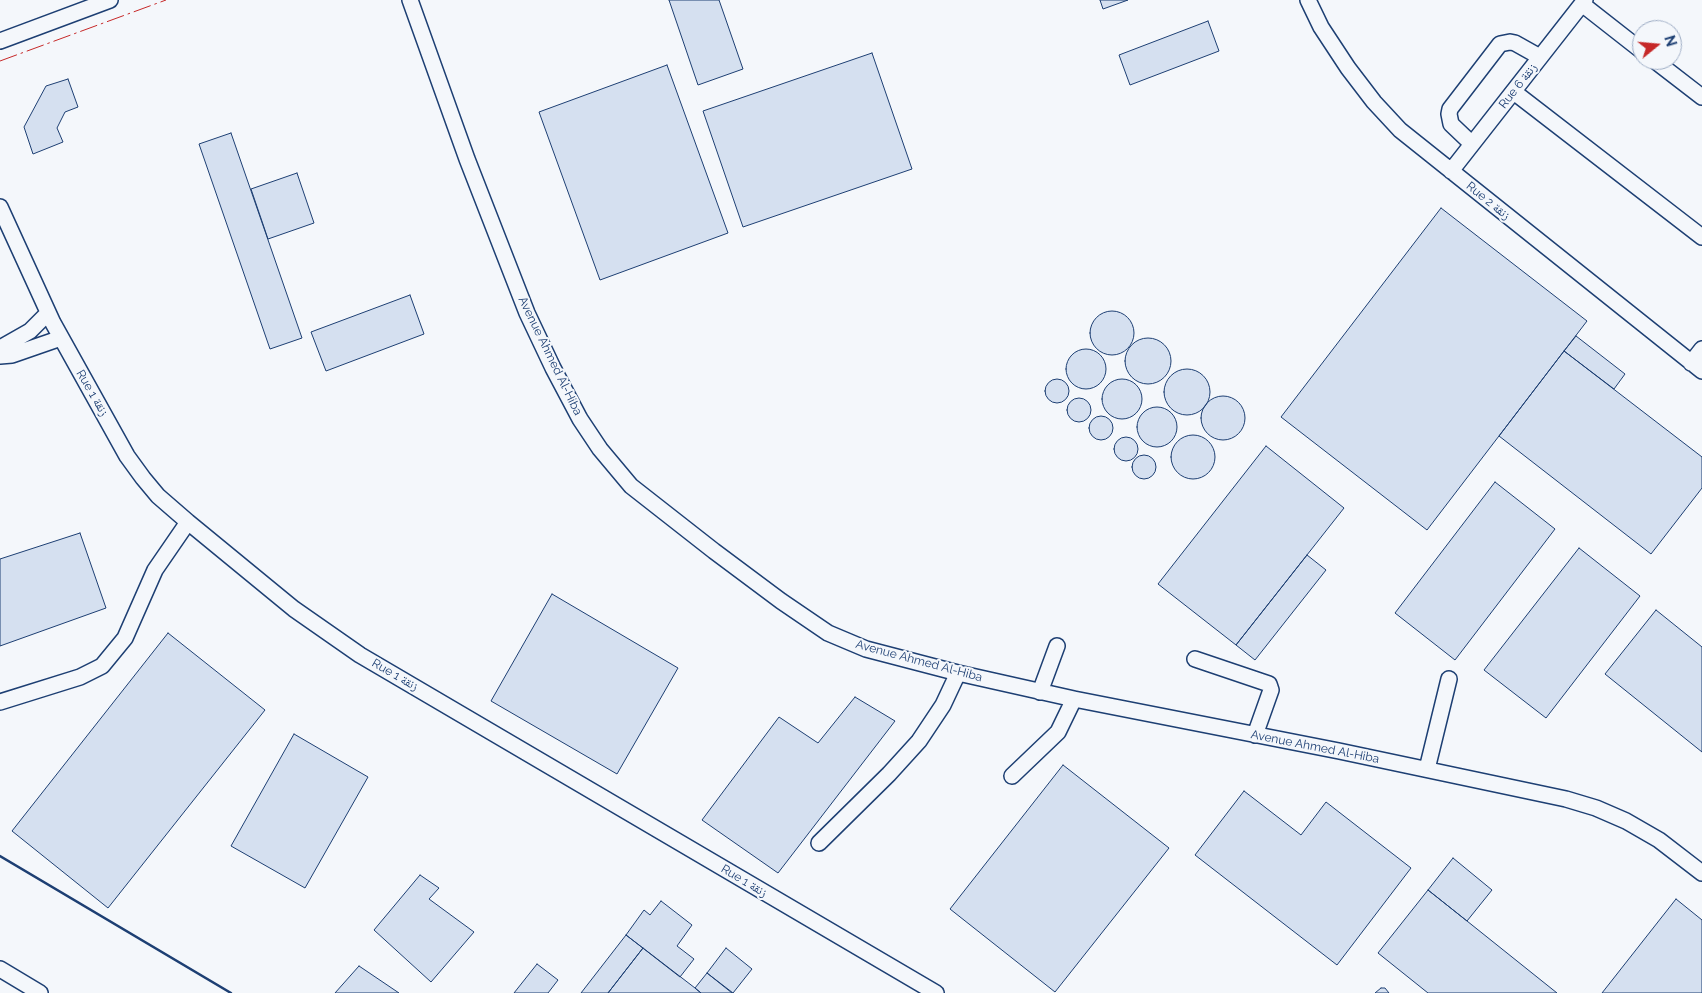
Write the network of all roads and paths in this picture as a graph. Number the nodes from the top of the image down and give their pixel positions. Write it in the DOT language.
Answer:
graph roads {
  1 [pos="110,0"];
  2 [pos="410,0"];
  3 [pos="1308,0"];
  4 [pos="1583,2"];
  5 [pos="0,41"];
  6 [pos="1632,42"];
  7 [pos="1540,57"];
  8 [pos="1667,70"];
  9 [pos="1514,92"];
  10 [pos="1702,97"];
  11 [pos="1472,144"];
  12 [pos="1451,171"];
  13 [pos="0,207"];
  14 [pos="1702,237"];
  15 [pos="48,313"];
  16 [pos="61,338"];
  17 [pos="0,348"];
  18 [pos="1702,349"];
  19 [pos="0,356"];
  20 [pos="1696,367"];
  21 [pos="188,522"];
  22 [pos="1057,646"];
  23 [pos="1195,659"];
  24 [pos="958,673"];
  25 [pos="1449,679"];
  26 [pos="1040,692"];
  27 [pos="1074,699"];
  28 [pos="0,702"];
  29 [pos="1256,735"];
  30 [pos="1427,769"];
  31 [pos="1012,776"];
  32 [pos="819,843"];
  33 [pos="1702,873"];
  34 [pos="0,969"];
  35 [pos="40,993"];
  36 [pos="936,993"];
  1 -- 5 [label="street"];
  2 -- 24 [label="street, Avenue Ahmed Al-Hiba"];
  3 -- 12 [label="street, Rue 2 زنقة"];
  4 -- 6 [label="street"];
  4 -- 7 [label="street, Rue 6 زنقة"];
  7 -- 9 [label="street, Rue 6 زنقة"];
  7 -- 11 [label="street"];
  8 -- 10 [label="street"];
  9 -- 11 [label="street, Rue 6 زنقة"];
  9 -- 14 [label="street"];
  11 -- 12 [label="street, Rue 6 زنقة"];
  12 -- 20 [label="street, Rue 2 زنقة"];
  13 -- 15 [label="street, Rue 1 زنقة"];
  15 -- 16 [label="street, Rue 1 زنقة"];
  15 -- 17 [label="street"];
  16 -- 19 [label="street"];
  16 -- 21 [label="street, Rue 1 زنقة"];
  18 -- 20 [label="street"];
  21 -- 28 [label="street"];
  21 -- 36 [label="street, Rue 1 زنقة"];
  22 -- 26 [label="street"];
  23 -- 29 [label="street"];
  24 -- 26 [label="street, Avenue Ahmed Al-Hiba"];
  24 -- 32 [label="street"];
  25 -- 30 [label="street"];
  26 -- 27 [label="street, Avenue Ahmed Al-Hiba"];
  27 -- 29 [label="street, Avenue Ahmed Al-Hiba"];
  27 -- 31 [label="street"];
  29 -- 30 [label="street, Avenue Ahmed Al-Hiba"];
  30 -- 33 [label="street, Avenue Ahmed Al-Hiba"];
  34 -- 35 [label="street"];
}
